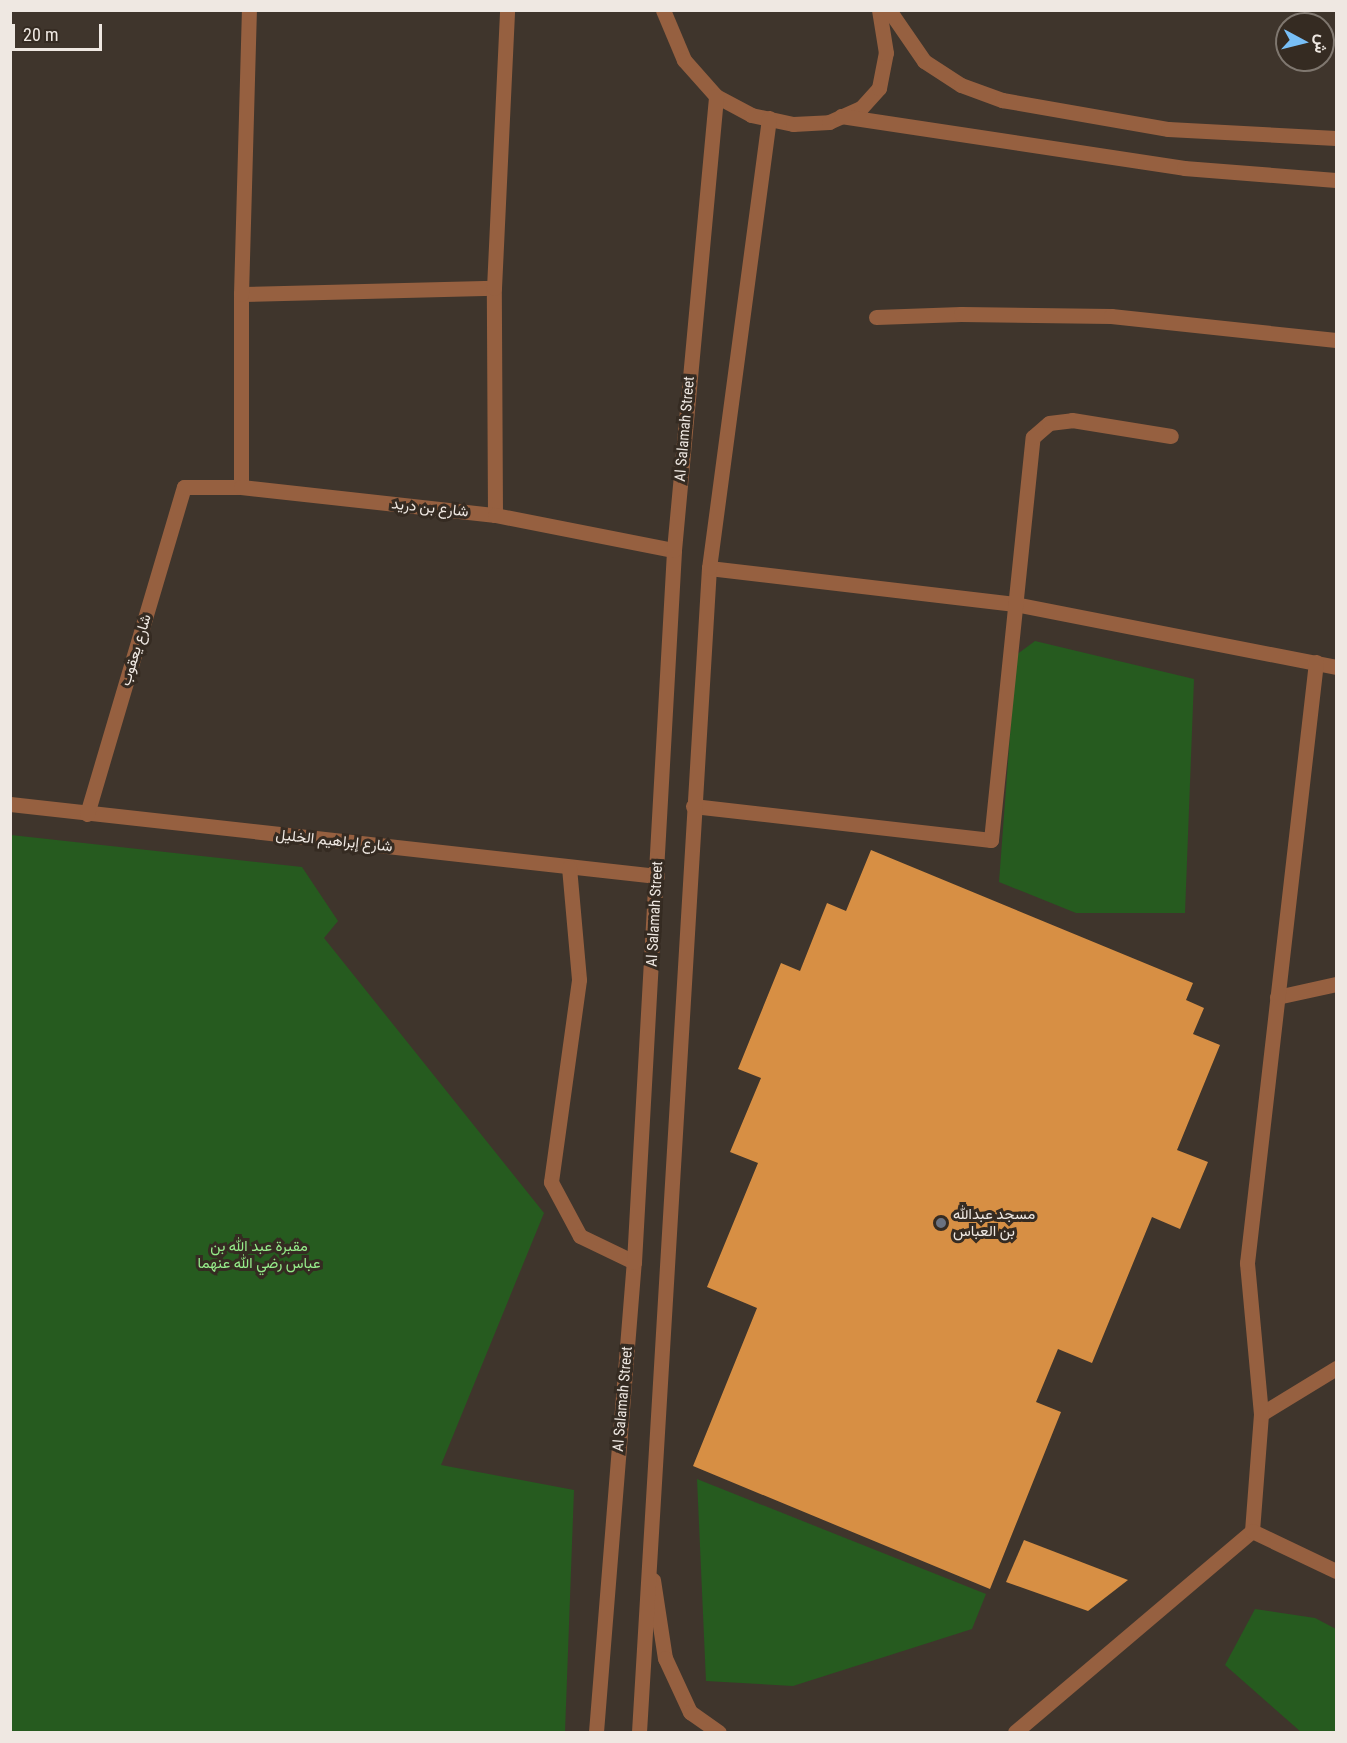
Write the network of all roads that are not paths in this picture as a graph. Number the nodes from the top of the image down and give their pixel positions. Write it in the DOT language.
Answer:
graph roads {
  1 [pos="249,10"];
  2 [pos="507,10"];
  3 [pos="663,10"];
  4 [pos="879,10"];
  5 [pos="889,10"];
  6 [pos="716,96"];
  7 [pos="841,116"];
  8 [pos="769,118"];
  9 [pos="1336,138"];
  10 [pos="1336,180"];
  11 [pos="494,288"];
  12 [pos="241,294"];
  13 [pos="876,317"];
  14 [pos="1336,340"];
  15 [pos="1171,435"];
  16 [pos="184,487"];
  17 [pos="241,487"];
  18 [pos="495,515"];
  19 [pos="674,550"];
  20 [pos="709,568"];
  21 [pos="1015,604"];
  22 [pos="1316,662"];
  23 [pos="1336,667"];
  24 [pos="10,804"];
  25 [pos="693,806"];
  26 [pos="87,814"];
  27 [pos="569,867"];
  28 [pos="657,876"];
  29 [pos="1336,984"];
  30 [pos="1277,997"];
  31 [pos="634,1262"];
  32 [pos="1336,1368"];
  33 [pos="1261,1414"];
  34 [pos="1252,1531"];
  35 [pos="648,1547"];
  36 [pos="1336,1571"];
  37 [pos="596,1732"];
  38 [pos="639,1732"];
  39 [pos="719,1732"];
  40 [pos="1015,1732"];
  1 -- 12 [label="street"];
  2 -- 11 [label="street"];
  3 -- 6 [label="street"];
  4 -- 7 [label="street"];
  5 -- 9 [label="street"];
  6 -- 8 [label="street"];
  6 -- 19 [label="street, Al Salamah Street"];
  7 -- 8 [label="street"];
  7 -- 10 [label="street"];
  8 -- 20 [label="street"];
  11 -- 12 [label="street"];
  11 -- 18 [label="street"];
  12 -- 17 [label="street"];
  13 -- 14 [label="street"];
  15 -- 21 [label="street"];
  16 -- 17 [label="street, شارع بن دريد"];
  16 -- 26 [label="street, شارع يعقوب"];
  17 -- 18 [label="street, شارع بن دريد"];
  18 -- 19 [label="street, شارع بن دريد"];
  19 -- 28 [label="street, Al Salamah Street"];
  20 -- 21 [label="street"];
  20 -- 25 [label="street"];
  21 -- 22 [label="street"];
  21 -- 25 [label="street"];
  22 -- 23 [label="street"];
  22 -- 30 [label="street"];
  24 -- 26 [label="street, شارع إبراهيم الخليل"];
  25 -- 35 [label="street"];
  26 -- 27 [label="street, شارع إبراهيم الخليل"];
  27 -- 28 [label="street, شارع إبراهيم الخليل"];
  27 -- 31 [label="street"];
  28 -- 31 [label="street, Al Salamah Street"];
  29 -- 30 [label="street"];
  30 -- 33 [label="street"];
  31 -- 37 [label="street, Al Salamah Street"];
  32 -- 33 [label="street"];
  33 -- 34 [label="street"];
  34 -- 36 [label="street"];
  34 -- 40 [label="street"];
  35 -- 38 [label="street"];
  35 -- 39 [label="street"];
}
